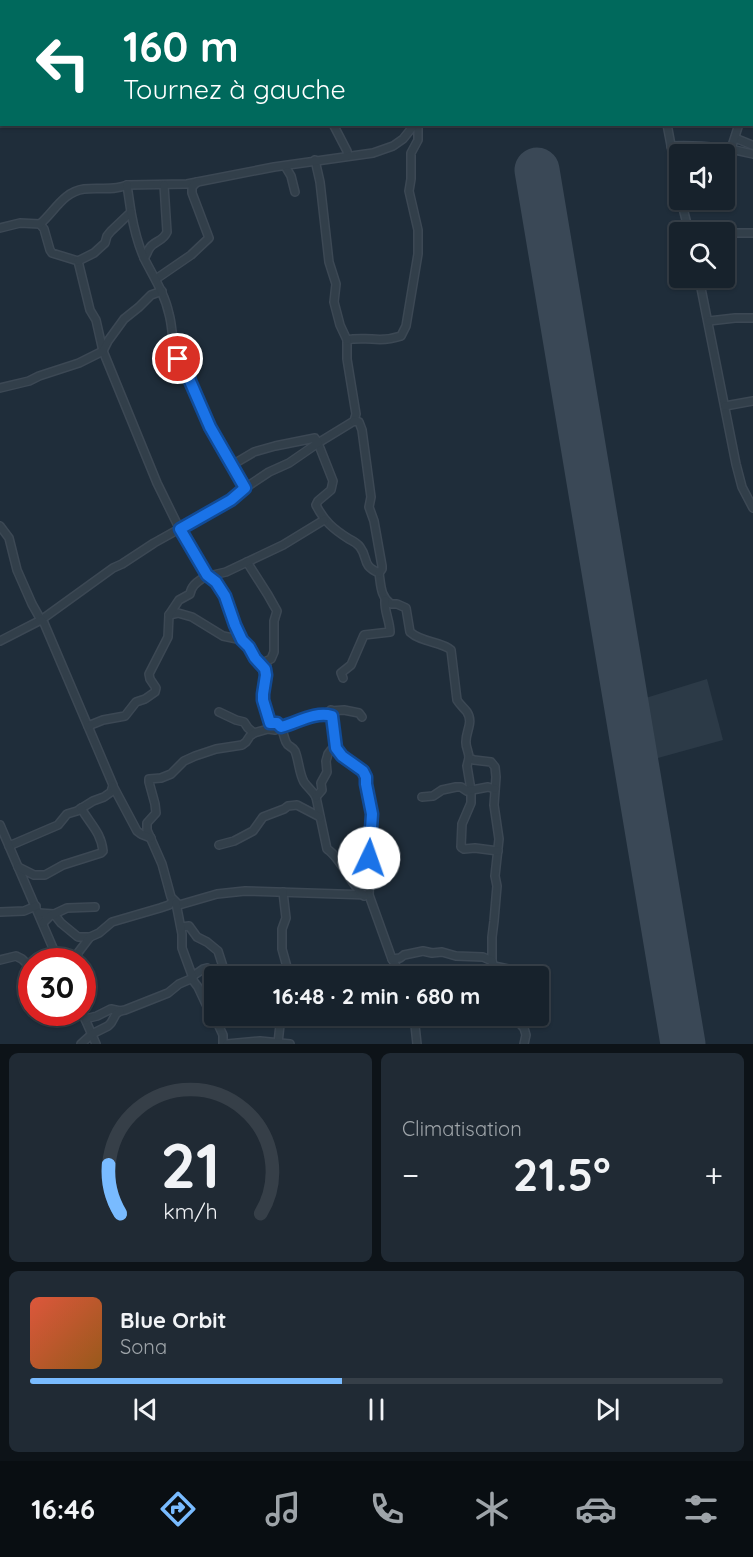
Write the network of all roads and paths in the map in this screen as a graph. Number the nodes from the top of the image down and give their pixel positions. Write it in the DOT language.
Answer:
graph roads {
  1 [pos="334,126"];
  2 [pos="415,126"];
  3 [pos="417,126"];
  4 [pos="667,126"];
  5 [pos="738,126"];
  6 [pos="735,138"];
  7 [pos="671,144"];
  8 [pos="733,144"];
  9 [pos="752,145"];
  10 [pos="735,150"];
  11 [pos="753,154"];
  12 [pos="348,156"];
  13 [pos="315,160"];
  14 [pos="285,166"];
  15 [pos="196,182"];
  16 [pos="127,185"];
  17 [pos="164,185"];
  18 [pos="295,192"];
  19 [pos="131,212"];
  20 [pos="40,224"];
  21 [pos="0,228"];
  22 [pos="735,233"];
  23 [pos="753,233"];
  24 [pos="144,258"];
  25 [pos="78,261"];
  26 [pos="159,287"];
  27 [pos="701,288"];
  28 [pos="753,318"];
  29 [pos="709,321"];
  30 [pos="347,340"];
  31 [pos="103,351"];
  32 [pos="0,388"];
  33 [pos="753,401"];
  34 [pos="725,406"];
  35 [pos="356,419"];
  36 [pos="318,443"];
  37 [pos="232,465"];
  38 [pos="245,488"];
  39 [pos="753,508"];
  40 [pos="324,520"];
  41 [pos="0,526"];
  42 [pos="180,529"];
  43 [pos="247,562"];
  44 [pos="379,573"];
  45 [pos="209,576"];
  46 [pos="385,600"];
  47 [pos="169,615"];
  48 [pos="41,620"];
  49 [pos="242,640"];
  50 [pos="0,641"];
  51 [pos="263,667"];
  52 [pos="343,678"];
  53 [pos="219,712"];
  54 [pos="330,713"];
  55 [pos="362,717"];
  56 [pos="88,726"];
  57 [pos="269,726"];
  58 [pos="281,727"];
  59 [pos="254,733"];
  60 [pos="336,748"];
  61 [pos="469,758"];
  62 [pos="113,785"];
  63 [pos="495,789"];
  64 [pos="471,790"];
  65 [pos="316,797"];
  66 [pos="422,797"];
  67 [pos="81,808"];
  68 [pos="320,817"];
  69 [pos="0,825"];
  70 [pos="151,838"];
  71 [pos="219,845"];
  72 [pos="9,846"];
  73 [pos="498,851"];
  74 [pos="18,867"];
  75 [pos="283,892"];
  76 [pos="366,896"];
  77 [pos="175,902"];
  78 [pos="95,907"];
  79 [pos="37,909"];
  80 [pos="0,912"];
  81 [pos="54,914"];
  82 [pos="43,923"];
  83 [pos="181,927"];
  84 [pos="90,937"];
  85 [pos="53,948"];
  86 [pos="82,948"];
  87 [pos="18,957"];
  88 [pos="221,958"];
  89 [pos="396,959"];
  90 [pos="0,960"];
  91 [pos="492,961"];
  92 [pos="215,966"];
  93 [pos="223,966"];
  94 [pos="287,966"];
  95 [pos="398,966"];
  96 [pos="494,966"];
  97 [pos="204,969"];
  98 [pos="193,978"];
  99 [pos="120,1011"];
  100 [pos="96,1016"];
  101 [pos="88,1026"];
  102 [pos="280,1026"];
  103 [pos="415,1026"];
  104 [pos="522,1026"];
  105 [pos="92,1034"];
  106 [pos="260,1043"];
  107 [pos="278,1043"];
  108 [pos="81,1044"];
  109 [pos="96,1044"];
  110 [pos="225,1044"];
  111 [pos="290,1044"];
  112 [pos="417,1044"];
  113 [pos="524,1044"];
  1 -- 12 [label="street"];
  2 -- 12 [label="street"];
  3 -- 30 [label="street"];
  4 -- 7 [label="street"];
  5 -- 6 [label="street"];
  6 -- 8 [label="street"];
  6 -- 9 [label="street"];
  10 -- 11 [label="street"];
  12 -- 13 [label="street"];
  13 -- 14 [label="street"];
  13 -- 30 [label="street"];
  14 -- 15 [label="street"];
  14 -- 18 [label="street"];
  15 -- 17 [label="street"];
  15 -- 26 [label="street"];
  16 -- 17 [label="street"];
  16 -- 19 [label="street"];
  16 -- 20 [label="street"];
  17 -- 24 [label="street"];
  19 -- 24 [label="street"];
  19 -- 25 [label="street"];
  20 -- 21 [label="street"];
  20 -- 25 [label="street"];
  22 -- 23 [label="street"];
  24 -- 26 [label="street"];
  25 -- 31 [label="street"];
  26 -- 31 [label="street"];
  26 -- 37 [label="street"];
  27 -- 29 [label="street"];
  28 -- 29 [label="street"];
  29 -- 34 [label="street"];
  30 -- 35 [label="street"];
  31 -- 32 [label="street"];
  31 -- 42 [label="street"];
  33 -- 34 [label="street"];
  34 -- 39 [label="street"];
  35 -- 36 [label="street"];
  35 -- 44 [label="street"];
  36 -- 37 [label="street"];
  36 -- 38 [label="street"];
  36 -- 40 [label="street"];
  37 -- 38 [label="street"];
  38 -- 42 [label="street"];
  40 -- 43 [label="street"];
  40 -- 44 [label="street"];
  41 -- 48 [label="street"];
  42 -- 45 [label="street"];
  42 -- 48 [label="street"];
  43 -- 45 [label="street"];
  43 -- 51 [label="street"];
  44 -- 46 [label="street"];
  45 -- 47 [label="street"];
  45 -- 49 [label="street"];
  46 -- 52 [label="street"];
  46 -- 61 [label="street"];
  47 -- 49 [label="street"];
  47 -- 56 [label="street"];
  48 -- 50 [label="street"];
  48 -- 56 [label="street"];
  49 -- 51 [label="street"];
  51 -- 57 [label="street"];
  53 -- 59 [label="street"];
  54 -- 55 [label="street"];
  54 -- 58 [label="street"];
  54 -- 60 [label="street"];
  56 -- 62 [label="street"];
  57 -- 58 [label="street"];
  57 -- 59 [label="street"];
  58 -- 65 [label="street"];
  59 -- 70 [label="street"];
  60 -- 65 [label="street"];
  60 -- 76 [label="street"];
  61 -- 63 [label="street"];
  61 -- 64 [label="street"];
  62 -- 67 [label="street"];
  62 -- 70 [label="street"];
  63 -- 64 [label="street"];
  63 -- 73 [label="street"];
  64 -- 66 [label="street"];
  64 -- 73 [label="street"];
  65 -- 68 [label="street"];
  67 -- 72 [label="street"];
  67 -- 74 [label="street"];
  68 -- 71 [label="street"];
  68 -- 76 [label="street"];
  69 -- 72 [label="street"];
  70 -- 77 [label="street"];
  72 -- 74 [label="street"];
  73 -- 91 [label="street"];
  74 -- 79 [label="street"];
  75 -- 76 [label="street"];
  75 -- 77 [label="street"];
  75 -- 94 [label="street"];
  76 -- 89 [label="street"];
  77 -- 83 [label="street"];
  77 -- 84 [label="street"];
  78 -- 81 [label="street"];
  79 -- 80 [label="street"];
  79 -- 81 [label="street"];
  79 -- 82 [label="street"];
  81 -- 82 [label="street"];
  81 -- 84 [label="street"];
  82 -- 85 [label="street"];
  83 -- 88 [label="street"];
  83 -- 98 [label="street"];
  84 -- 86 [label="street"];
  87 -- 90 [label="street"];
  88 -- 92 [label="street"];
  88 -- 93 [label="street"];
  89 -- 91 [label="street"];
  89 -- 95 [label="street"];
  91 -- 96 [label="street"];
  97 -- 98 [label="street"];
  98 -- 99 [label="street"];
  98 -- 110 [label="street"];
  99 -- 100 [label="street"];
  99 -- 105 [label="street"];
  101 -- 105 [label="street"];
  102 -- 107 [label="street"];
  103 -- 112 [label="street"];
  104 -- 113 [label="street"];
  105 -- 108 [label="street"];
  105 -- 109 [label="street"];
  106 -- 107 [label="street"];
  106 -- 110 [label="street"];
  107 -- 111 [label="street"];
}
